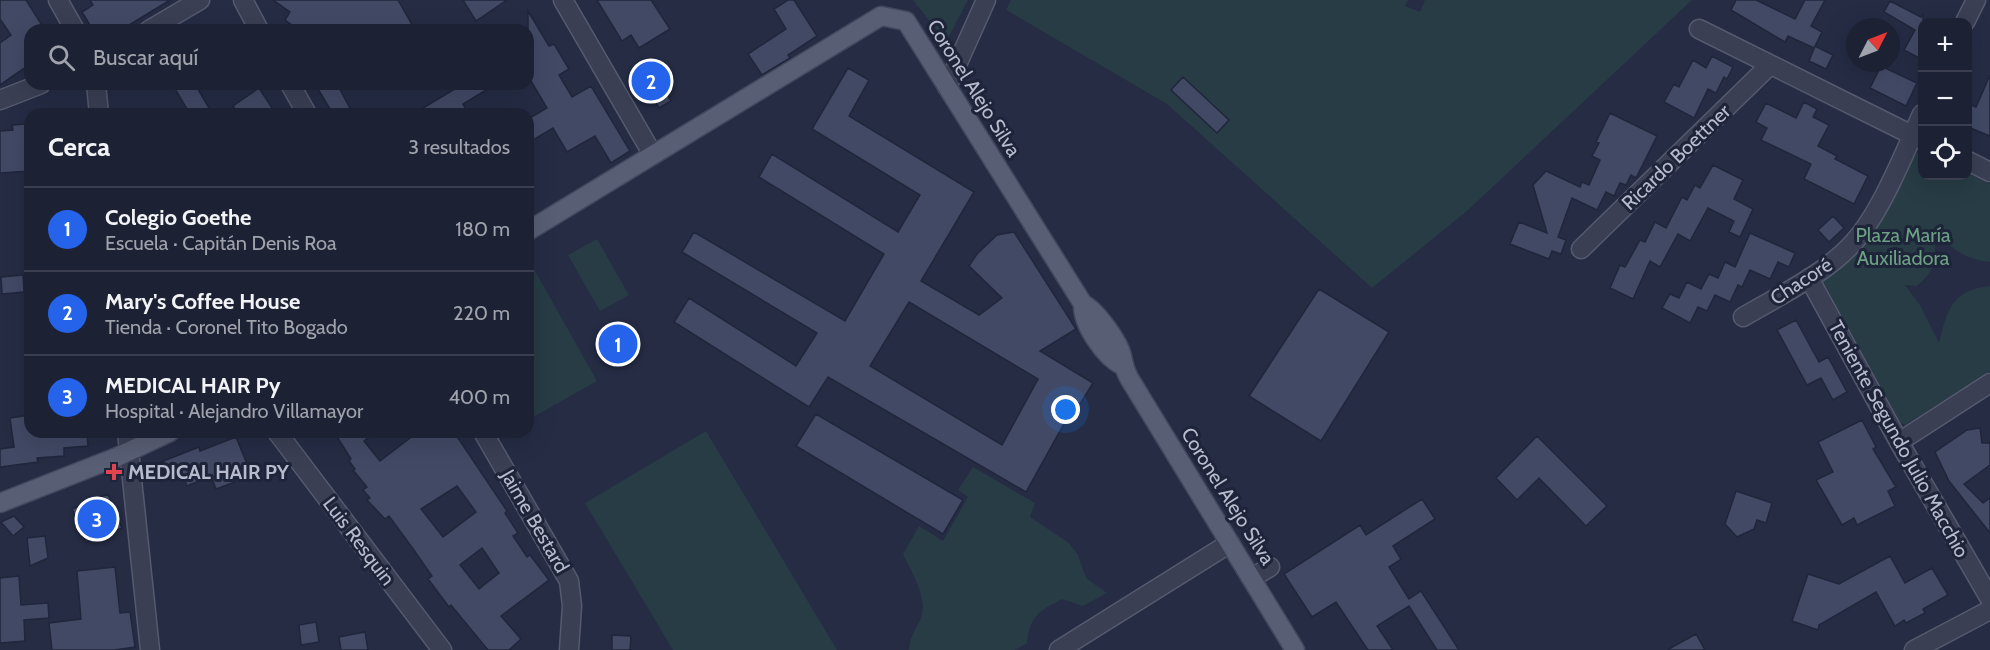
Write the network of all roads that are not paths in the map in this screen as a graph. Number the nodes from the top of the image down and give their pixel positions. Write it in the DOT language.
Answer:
graph roads {
  1 [pos="58,0"];
  2 [pos="200,0"];
  3 [pos="243,0"];
  4 [pos="563,0"];
  5 [pos="986,0"];
  6 [pos="1976,0"];
  7 [pos="1967,18"];
  8 [pos="72,24"];
  9 [pos="159,24"];
  10 [pos="257,24"];
  11 [pos="1699,29"];
  12 [pos="1770,65"];
  13 [pos="947,87"];
  14 [pos="26,90"];
  15 [pos="97,90"];
  16 [pos="293,90"];
  17 [pos="0,100"];
  18 [pos="98,108"];
  19 [pos="304,108"];
  20 [pos="1918,137"];
  21 [pos="653,155"];
  22 [pos="1972,163"];
  23 [pos="1990,172"];
  24 [pos="534,227"];
  25 [pos="1581,249"];
  26 [pos="1809,278"];
  27 [pos="1743,317"];
  28 [pos="1990,383"];
  29 [pos="128,438"];
  30 [pos="158,438"];
  31 [pos="282,438"];
  32 [pos="486,438"];
  33 [pos="1899,442"];
  34 [pos="129,452"];
  35 [pos="0,503"];
  36 [pos="1230,543"];
  37 [pos="1270,567"];
  38 [pos="1252,578"];
  39 [pos="1990,599"];
  40 [pos="1990,610"];
  41 [pos="150,650"];
  42 [pos="442,650"];
  43 [pos="569,650"];
  44 [pos="1059,650"];
  45 [pos="1295,650"];
  46 [pos="1914,650"];
  1 -- 8 [label="street"];
  2 -- 9 [label="street"];
  3 -- 10 [label="street"];
  4 -- 21 [label="street"];
  5 -- 13 [label="street"];
  6 -- 7 [label="street"];
  11 -- 12 [label="street"];
  12 -- 20 [label="street"];
  12 -- 25 [label="street, Ricardo Boettner"];
  13 -- 21 [label="main road, Coronel Alejo Silva"];
  13 -- 36 [label="main road, Coronel Alejo Silva"];
  14 -- 17 [label="street"];
  15 -- 18 [label="street"];
  16 -- 19 [label="street"];
  20 -- 26 [label="street, Chacoré"];
  21 -- 24 [label="main road, Coronel Alejo Silva"];
  22 -- 23 [label="street"];
  26 -- 27 [label="street, Chacoré"];
  26 -- 33 [label="street, Teniente Segundo Julio Macchio"];
  28 -- 33 [label="street"];
  29 -- 34 [label="street"];
  30 -- 34 [label="main road"];
  31 -- 42 [label="street, Luis Resquin"];
  32 -- 43 [label="street, Jaime Bestard"];
  33 -- 39 [label="street, Teniente Segundo Julio Macchio"];
  34 -- 35 [label="main road"];
  34 -- 41 [label="street"];
  36 -- 38 [label="main road, Coronel Alejo Silva"];
  36 -- 44 [label="street"];
  37 -- 38 [label="street"];
  38 -- 45 [label="main road, Coronel Alejo Silva"];
  40 -- 46 [label="street"];
}
